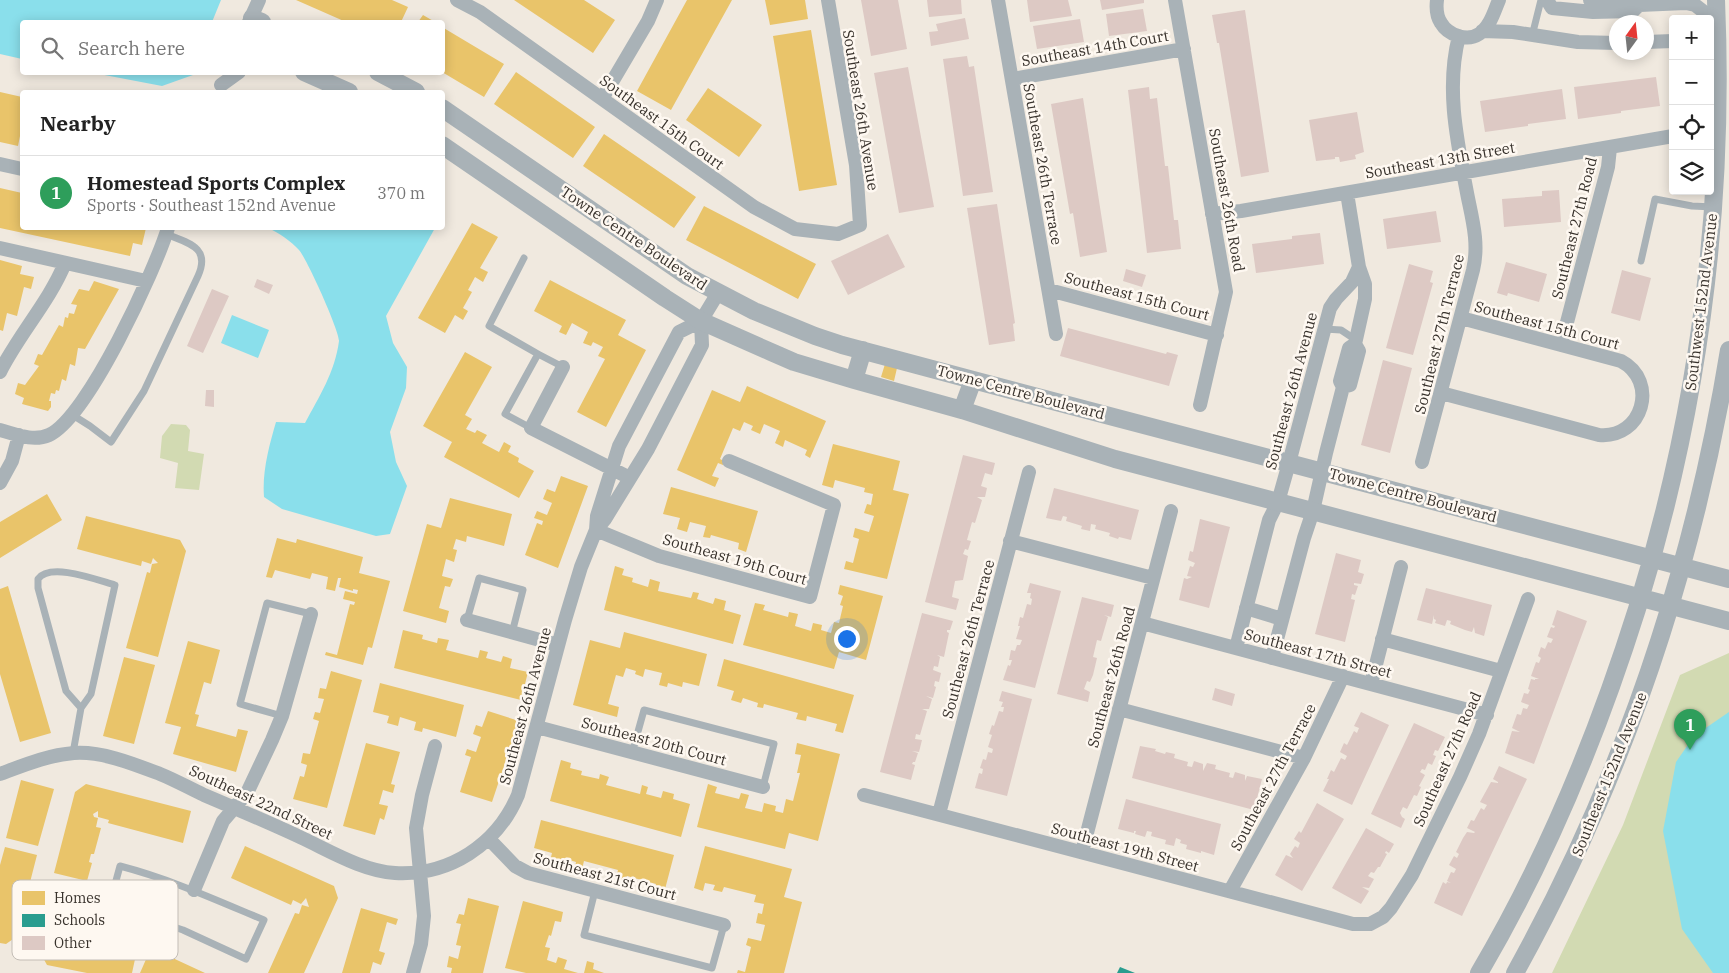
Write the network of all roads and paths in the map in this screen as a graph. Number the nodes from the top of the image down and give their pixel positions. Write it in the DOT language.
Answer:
graph roads {
  1 [pos="259,0"];
  2 [pos="657,0"];
  3 [pos="828,0"];
  4 [pos="998,0"];
  5 [pos="1175,0"];
  6 [pos="1437,0"];
  7 [pos="1499,0"];
  8 [pos="1542,0"];
  9 [pos="1547,0"];
  10 [pos="1590,0"];
  11 [pos="1716,0"];
  12 [pos="467,2"];
  13 [pos="1639,5"];
  14 [pos="254,20"];
  15 [pos="1719,23"];
  16 [pos="1482,31"];
  17 [pos="1459,36"];
  18 [pos="1532,36"];
  19 [pos="1669,41"];
  20 [pos="1654,42"];
  21 [pos="1609,43"];
  22 [pos="1184,49"];
  23 [pos="234,75"];
  24 [pos="311,75"];
  25 [pos="384,75"];
  26 [pos="1012,79"];
  27 [pos="222,83"];
  28 [pos="344,90"];
  29 [pos="412,90"];
  30 [pos="602,99"];
  31 [pos="445,110"];
  32 [pos="1669,137"];
  33 [pos="445,146"];
  34 [pos="1610,148"];
  35 [pos="0,164"];
  36 [pos="20,169"];
  37 [pos="1464,173"];
  38 [pos="1347,193"];
  39 [pos="1713,207"];
  40 [pos="1212,214"];
  41 [pos="860,225"];
  42 [pos="167,231"];
  43 [pos="0,248"];
  44 [pos="524,258"];
  45 [pos="1640,261"];
  46 [pos="66,263"];
  47 [pos="1359,267"];
  48 [pos="146,281"];
  49 [pos="1049,290"];
  50 [pos="718,293"];
  51 [pos="1461,318"];
  52 [pos="701,321"];
  53 [pos="1324,329"];
  54 [pos="1056,334"];
  55 [pos="1217,334"];
  56 [pos="1355,342"];
  57 [pos="1561,345"];
  58 [pos="863,350"];
  59 [pos="1729,350"];
  60 [pos="538,354"];
  61 [pos="563,367"];
  62 [pos="0,372"];
  63 [pos="854,380"];
  64 [pos="973,380"];
  65 [pos="1441,393"];
  66 [pos="1200,405"];
  67 [pos="962,410"];
  68 [pos="71,414"];
  69 [pos="531,428"];
  70 [pos="0,430"];
  71 [pos="19,435"];
  72 [pos="729,461"];
  73 [pos="1422,462"];
  74 [pos="1289,463"];
  75 [pos="612,469"];
  76 [pos="1322,471"];
  77 [pos="1029,472"];
  78 [pos="630,478"];
  79 [pos="0,483"];
  80 [pos="1278,502"];
  81 [pos="1171,511"];
  82 [pos="1313,511"];
  83 [pos="596,530"];
  84 [pos="1010,541"];
  85 [pos="1652,558"];
  86 [pos="1401,567"];
  87 [pos="1681,567"];
  88 [pos="1154,578"];
  89 [pos="1729,579"];
  90 [pos="1640,598"];
  91 [pos="1528,599"];
  92 [pos="1670,605"];
  93 [pos="1246,608"];
  94 [pos="311,614"];
  95 [pos="1282,619"];
  96 [pos="467,620"];
  97 [pos="1729,621"];
  98 [pos="1142,623"];
  99 [pos="512,633"];
  100 [pos="1382,639"];
  101 [pos="558,645"];
  102 [pos="1236,648"];
  103 [pos="1272,658"];
  104 [pos="1501,671"];
  105 [pos="1343,676"];
  106 [pos="1371,684"];
  107 [pos="81,708"];
  108 [pos="1119,709"];
  109 [pos="1486,714"];
  110 [pos="282,716"];
  111 [pos="537,727"];
  112 [pos="436,746"];
  113 [pos="632,752"];
  114 [pos="73,754"];
  115 [pos="1304,758"];
  116 [pos="0,774"];
  117 [pos="762,787"];
  118 [pos="864,794"];
  119 [pos="235,808"];
  120 [pos="939,814"];
  121 [pos="489,839"];
  122 [pos="1082,852"];
  123 [pos="420,872"];
  124 [pos="116,880"];
  125 [pos="167,880"];
  126 [pos="178,884"];
  127 [pos="194,890"];
  128 [pos="595,891"];
  129 [pos="1230,891"];
  130 [pos="1377,921"];
  131 [pos="724,924"];
  132 [pos="178,929"];
  133 [pos="414,973"];
  134 [pos="1479,973"];
  135 [pos="1516,973"];
  1 -- 14 [label="street"];
  2 -- 30 [label="street"];
  3 -- 41 [label="street, Southeast 26th Avenue"];
  4 -- 26 [label="street, Southeast 26th Terrace"];
  5 -- 22 [label="street, Southeast 26th Road"];
  6 -- 17 [label="street"];
  7 -- 16 [label="street"];
  8 -- 18 [label="lane"];
  9 -- 13 [label="street"];
  10 -- 13 [label="street"];
  11 -- 15 [label="street, Southwest 152nd Avenue"];
  12 -- 30 [label="street, Southeast 15th Court"];
  13 -- 15 [label="street"];
  15 -- 39 [label="street, Southwest 152nd Avenue"];
  16 -- 17 [label="street"];
  16 -- 18 [label="street"];
  17 -- 37 [label="street, Southeast 27th Terrace"];
  18 -- 21 [label="street"];
  19 -- 20 [label="street"];
  22 -- 26 [label="street, Southeast 14th Court"];
  22 -- 40 [label="street, Southeast 26th Road"];
  23 -- 27 [label="street"];
  24 -- 28 [label="street"];
  25 -- 29 [label="street"];
  26 -- 49 [label="street, Southeast 26th Terrace"];
  30 -- 41 [label="street, Southeast 15th Court"];
  31 -- 50 [label="street, Towne Centre Boulevard"];
  32 -- 34 [label="street, Southeast 13th Street"];
  33 -- 52 [label="street, Towne Centre Boulevard"];
  34 -- 37 [label="street, Southeast 13th Street"];
  34 -- 57 [label="street, Southeast 27th Road"];
  35 -- 36 [label="street"];
  37 -- 38 [label="street, Southeast 13th Street"];
  37 -- 51 [label="street, Southeast 27th Terrace"];
  38 -- 40 [label="street, Southeast 13th Street"];
  38 -- 47 [label="street"];
  39 -- 45 [label="lane"];
  39 -- 85 [label="street, Southwest 152nd Avenue"];
  40 -- 55 [label="street, Southeast 26th Road"];
  42 -- 48 [label="street"];
  42 -- 68 [label="lane"];
  43 -- 46 [label="street"];
  44 -- 60 [label="lane"];
  46 -- 48 [label="street"];
  46 -- 62 [label="street"];
  47 -- 53 [label="street, Southeast 26th Avenue"];
  47 -- 56 [label="street"];
  48 -- 68 [label="street"];
  49 -- 54 [label="street, Southeast 26th Terrace"];
  49 -- 55 [label="street, Southeast 15th Court"];
  50 -- 52 [label="street"];
  50 -- 58 [label="street, Towne Centre Boulevard"];
  51 -- 57 [label="street, Southeast 15th Court"];
  51 -- 65 [label="street, Southeast 27th Terrace"];
  52 -- 63 [label="street, Towne Centre Boulevard"];
  52 -- 75 [label="street, Southeast 26th Avenue"];
  52 -- 78 [label="street, Southeast 26th Avenue"];
  53 -- 56 [label="lane"];
  53 -- 74 [label="street, Southeast 26th Avenue"];
  55 -- 66 [label="street, Southeast 26th Road"];
  56 -- 76 [label="street"];
  57 -- 65 [label="street, Southeast 15th Court"];
  58 -- 63 [label="street"];
  58 -- 64 [label="street, Towne Centre Boulevard"];
  59 -- 87 [label="street"];
  60 -- 61 [label="lane"];
  60 -- 69 [label="lane"];
  61 -- 69 [label="street"];
  63 -- 67 [label="street, Towne Centre Boulevard"];
  64 -- 67 [label="street"];
  64 -- 74 [label="street, Towne Centre Boulevard"];
  65 -- 73 [label="street, Southeast 27th Terrace"];
  67 -- 80 [label="street, Towne Centre Boulevard"];
  68 -- 71 [label="street"];
  69 -- 75 [label="street"];
  70 -- 71 [label="street"];
  71 -- 79 [label="street"];
  72 -- 83 [label="street, Southeast 19th Court"];
  74 -- 76 [label="street, Towne Centre Boulevard"];
  74 -- 80 [label="street, Southeast 26th Avenue"];
  75 -- 78 [label="street"];
  75 -- 83 [label="street, Southeast 26th Avenue"];
  76 -- 82 [label="street"];
  76 -- 85 [label="street, Towne Centre Boulevard"];
  77 -- 84 [label="street, Southeast 26th Terrace"];
  78 -- 83 [label="street, Southeast 26th Avenue"];
  80 -- 82 [label="street, Towne Centre Boulevard"];
  80 -- 93 [label="street, Southeast 26th Avenue"];
  81 -- 88 [label="street, Southeast 26th Road"];
  82 -- 90 [label="street, Towne Centre Boulevard"];
  82 -- 95 [label="street"];
  83 -- 101 [label="street, Southeast 26th Avenue"];
  84 -- 88 [label="street"];
  84 -- 120 [label="street, Southeast 26th Terrace"];
  85 -- 87 [label="street, Towne Centre Boulevard"];
  85 -- 90 [label="street, Southwest 152nd Avenue"];
  86 -- 100 [label="street"];
  87 -- 89 [label="street, Towne Centre Boulevard"];
  87 -- 92 [label="street, Southeast 152nd Avenue"];
  88 -- 98 [label="street, Southeast 26th Road"];
  90 -- 92 [label="street, Towne Centre Boulevard"];
  90 -- 134 [label="street, Southeast 152nd Avenue"];
  91 -- 104 [label="street, Southeast 27th Road"];
  92 -- 97 [label="street, Towne Centre Boulevard"];
  92 -- 135 [label="street, Southeast 152nd Avenue"];
  93 -- 95 [label="street"];
  93 -- 102 [label="street, Southeast 26th Avenue"];
  94 -- 110 [label="street"];
  94 -- 110 [label="lane"];
  95 -- 103 [label="street"];
  96 -- 99 [label="street"];
  96 -- 99 [label="lane"];
  98 -- 102 [label="street, Southeast 17th Street"];
  98 -- 108 [label="street, Southeast 26th Road"];
  99 -- 101 [label="street"];
  100 -- 104 [label="street, Southeast 17th Street"];
  100 -- 106 [label="street"];
  101 -- 111 [label="street, Southeast 26th Avenue"];
  102 -- 103 [label="street, Southeast 17th Street"];
  103 -- 105 [label="street, Southeast 17th Street"];
  104 -- 109 [label="street, Southeast 27th Road"];
  105 -- 106 [label="street, Southeast 17th Street"];
  105 -- 115 [label="street, Southeast 27th Terrace"];
  106 -- 109 [label="street, Southeast 17th Street"];
  107 -- 107 [label="lane"];
  107 -- 114 [label="lane"];
  108 -- 115 [label="street"];
  108 -- 122 [label="street, Southeast 26th Road"];
  109 -- 130 [label="street, Southeast 27th Road"];
  110 -- 119 [label="street"];
  111 -- 113 [label="street, Southeast 20th Court"];
  111 -- 121 [label="street, Southeast 26th Avenue"];
  112 -- 123 [label="street"];
  113 -- 117 [label="street, Southeast 20th Court"];
  113 -- 117 [label="lane"];
  114 -- 116 [label="street, Southeast 22nd Street"];
  114 -- 119 [label="street, Southeast 22nd Street"];
  115 -- 129 [label="street, Southeast 27th Terrace"];
  118 -- 120 [label="street, Southeast 19th Street"];
  119 -- 123 [label="street, Southeast 22nd Street"];
  119 -- 127 [label="street"];
  120 -- 122 [label="street, Southeast 19th Street"];
  121 -- 123 [label="street, Southeast 26th Avenue"];
  121 -- 128 [label="street, Southeast 21st Court"];
  122 -- 129 [label="street, Southeast 19th Street"];
  123 -- 133 [label="street"];
  124 -- 125 [label="lane"];
  126 -- 127 [label="lane"];
  127 -- 132 [label="lane"];
  128 -- 131 [label="street, Southeast 21st Court"];
  128 -- 131 [label="lane"];
  129 -- 130 [label="street, Southeast 19th Street"];
}
